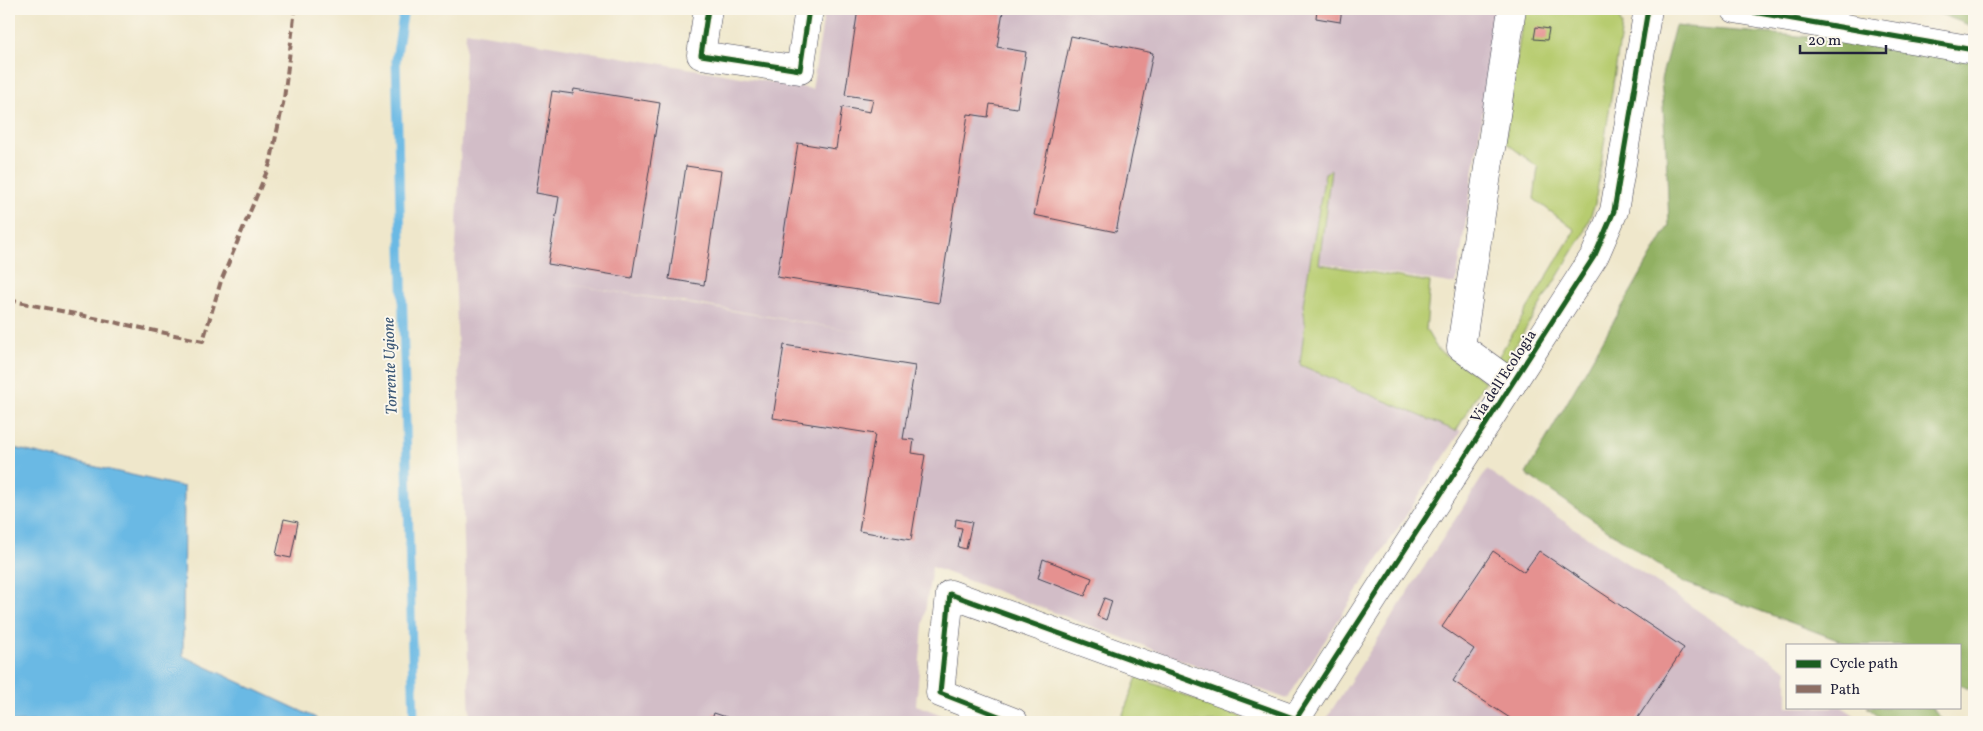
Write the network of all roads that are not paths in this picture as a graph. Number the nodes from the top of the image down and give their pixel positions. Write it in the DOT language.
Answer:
graph roads {
  1 [pos="708,9"];
  2 [pos="810,9"];
  3 [pos="1512,9"];
  4 [pos="1648,9"];
  5 [pos="1735,9"];
  6 [pos="1974,50"];
  7 [pos="1512,384"];
  8 [pos="1295,721"];
  9 [pos="1014,722"];
  1 -- 2 [label="street"];
  3 -- 7 [label="street"];
  4 -- 7 [label="street, Via dell'Ecologia"];
  5 -- 6 [label="street"];
  7 -- 8 [label="street, Via dell'Ecologia"];
  8 -- 9 [label="street"];
}
